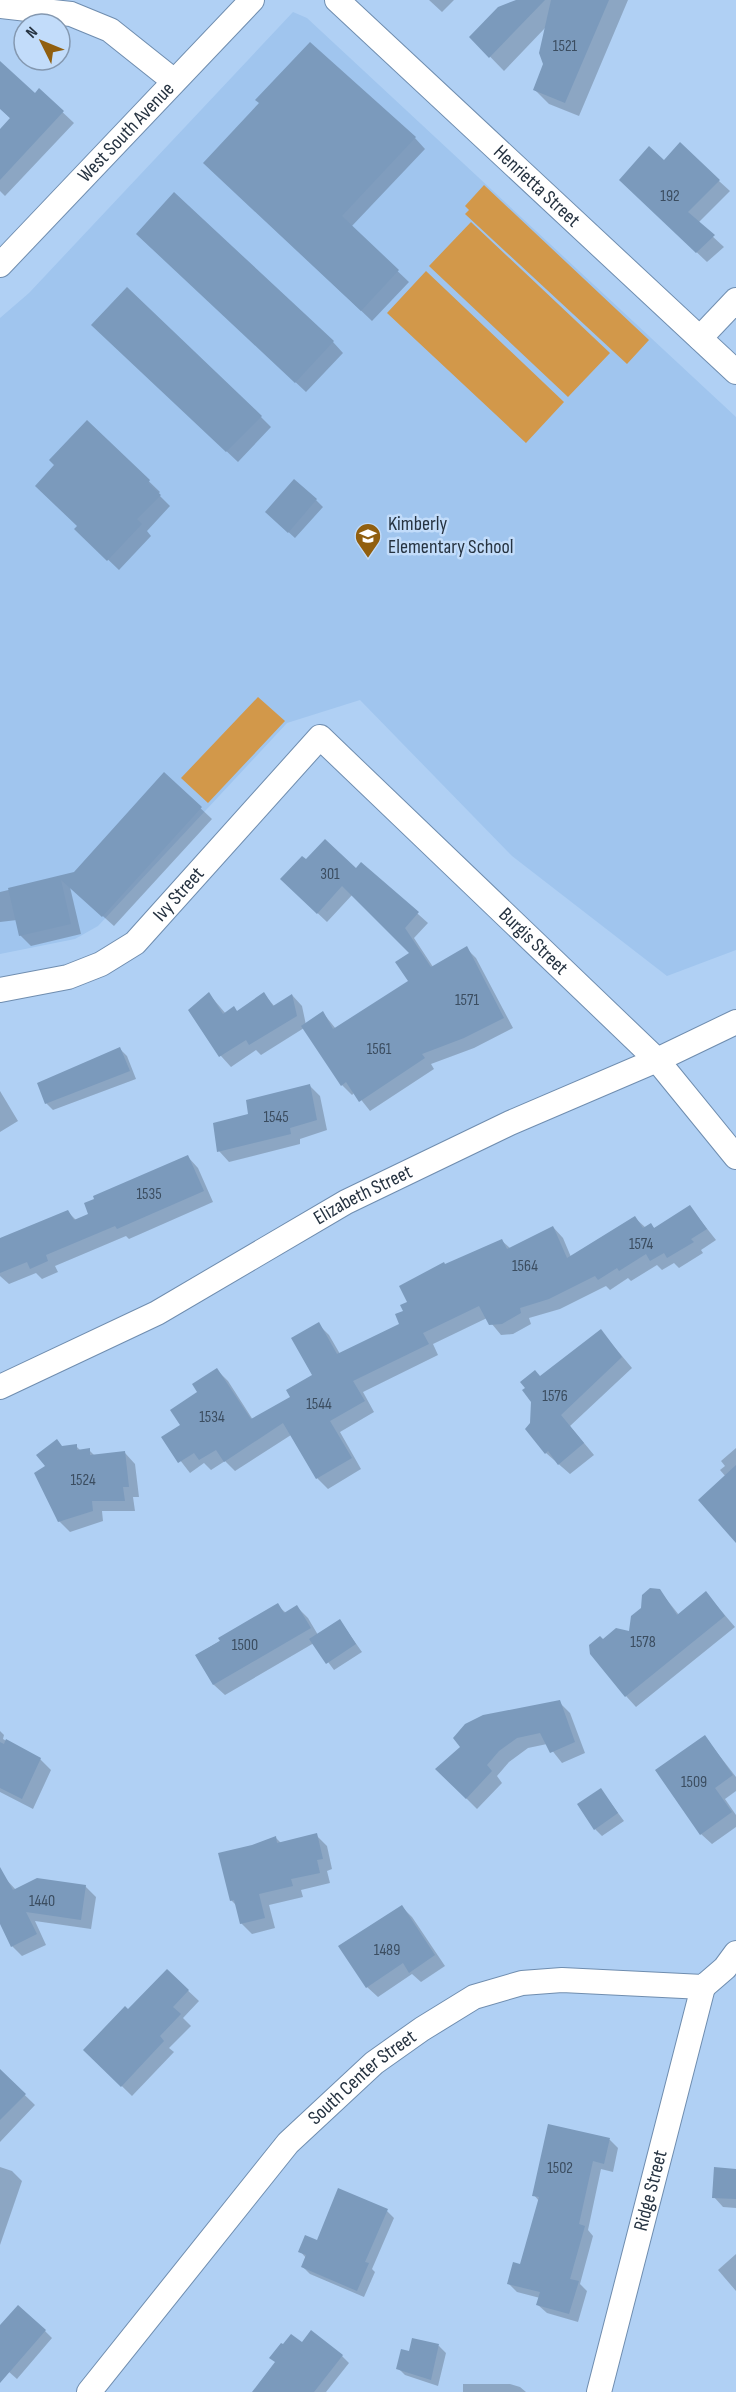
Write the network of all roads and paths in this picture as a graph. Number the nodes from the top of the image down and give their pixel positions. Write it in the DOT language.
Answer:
graph roads {
  1 [pos="252,0"];
  2 [pos="337,0"];
  3 [pos="0,6"];
  4 [pos="174,81"];
  5 [pos="0,265"];
  6 [pos="736,300"];
  7 [pos="700,338"];
  8 [pos="736,372"];
  9 [pos="320,737"];
  10 [pos="0,990"];
  11 [pos="736,1022"];
  12 [pos="657,1060"];
  13 [pos="736,1157"];
  14 [pos="0,1387"];
  15 [pos="736,1953"];
  16 [pos="704,1988"];
  17 [pos="89,2392"];
  18 [pos="598,2392"];
  1 -- 4 [label="street, West South Avenue"];
  2 -- 7 [label="street, Henrietta Street"];
  3 -- 4 [label="street"];
  4 -- 5 [label="street, West South Avenue"];
  6 -- 7 [label="street"];
  7 -- 8 [label="street, Henrietta Street"];
  9 -- 10 [label="street, Ivy Street"];
  9 -- 12 [label="street, Burgis Street"];
  11 -- 12 [label="street, Elizabeth Street"];
  12 -- 13 [label="street, Burgis Street"];
  12 -- 14 [label="street, Elizabeth Street"];
  15 -- 16 [label="street"];
  16 -- 17 [label="street, South Center Street"];
  16 -- 18 [label="street, Ridge Street"];
}
